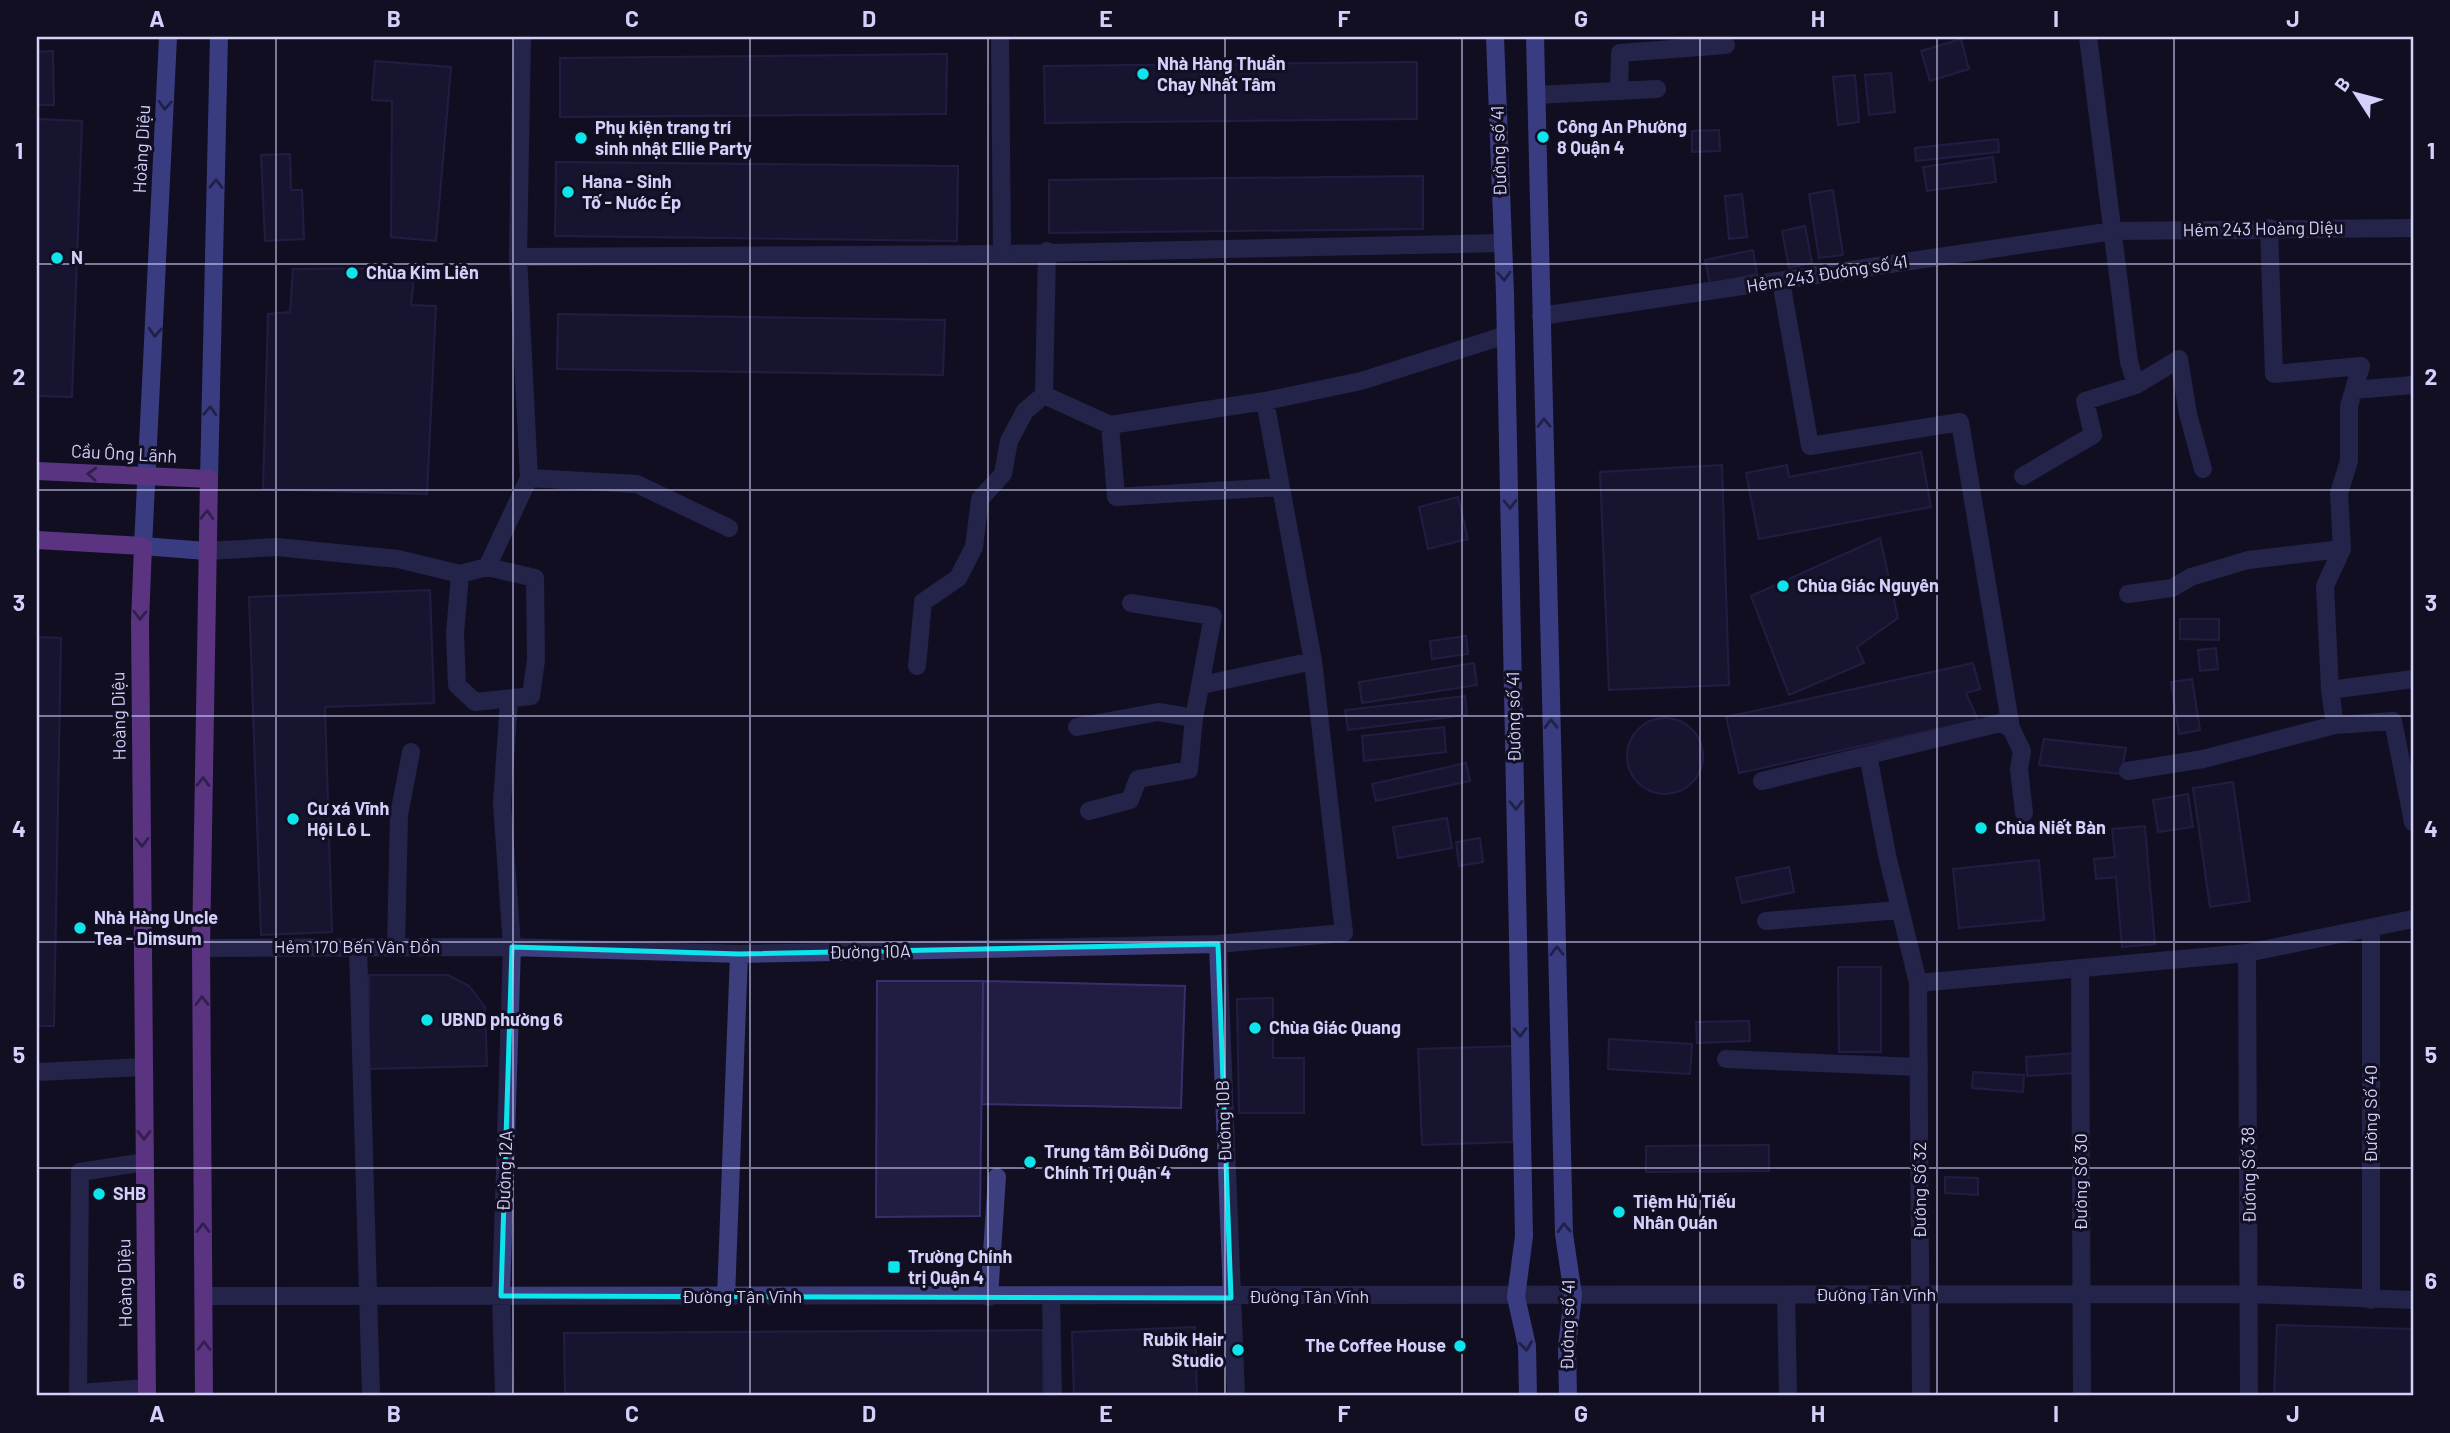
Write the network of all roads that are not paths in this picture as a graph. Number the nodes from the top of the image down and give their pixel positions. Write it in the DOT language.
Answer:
graph roads {
  1 [pos="168,37"];
  2 [pos="219,37"];
  3 [pos="522,37"];
  4 [pos="1000,37"];
  5 [pos="1494,37"];
  6 [pos="1535,37"];
  7 [pos="2088,37"];
  8 [pos="1726,45"];
  9 [pos="1657,89"];
  10 [pos="1619,91"];
  11 [pos="1537,95"];
  12 [pos="2269,228"];
  13 [pos="2413,228"];
  14 [pos="2113,232"];
  15 [pos="1503,243"];
  16 [pos="1047,251"];
  17 [pos="1002,254"];
  18 [pos="518,257"];
  19 [pos="1780,281"];
  20 [pos="1541,316"];
  21 [pos="1506,335"];
  22 [pos="2136,385"];
  23 [pos="2413,385"];
  24 [pos="2354,390"];
  25 [pos="1044,395"];
  26 [pos="1265,401"];
  27 [pos="1111,425"];
  28 [pos="2203,469"];
  29 [pos="37,471"];
  30 [pos="147,476"];
  31 [pos="2023,476"];
  32 [pos="529,478"];
  33 [pos="209,479"];
  34 [pos="1280,487"];
  35 [pos="729,528"];
  36 [pos="37,540"];
  37 [pos="143,546"];
  38 [pos="2342,549"];
  39 [pos="206,551"];
  40 [pos="487,567"];
  41 [pos="460,574"];
  42 [pos="2128,594"];
  43 [pos="1132,603"];
  44 [pos="1313,661"];
  45 [pos="917,666"];
  46 [pos="2413,679"];
  47 [pos="1202,685"];
  48 [pos="2330,690"];
  49 [pos="509,700"];
  50 [pos="1194,718"];
  51 [pos="2336,725"];
  52 [pos="1077,727"];
  53 [pos="2011,728"];
  54 [pos="411,752"];
  55 [pos="1868,755"];
  56 [pos="2127,771"];
  57 [pos="1762,780"];
  58 [pos="1089,811"];
  59 [pos="2024,813"];
  60 [pos="2413,822"];
  61 [pos="1899,910"];
  62 [pos="2413,919"];
  63 [pos="1766,921"];
  64 [pos="2371,928"];
  65 [pos="1218,944"];
  66 [pos="358,947"];
  67 [pos="397,947"];
  68 [pos="512,947"];
  69 [pos="201,948"];
  70 [pos="2247,953"];
  71 [pos="739,954"];
  72 [pos="2080,968"];
  73 [pos="1918,983"];
  74 [pos="1726,1059"];
  75 [pos="144,1067"];
  76 [pos="1919,1067"];
  77 [pos="37,1072"];
  78 [pos="145,1162"];
  79 [pos="997,1177"];
  80 [pos="2250,1294"];
  81 [pos="1573,1295"];
  82 [pos="1786,1295"];
  83 [pos="1920,1295"];
  84 [pos="2081,1295"];
  85 [pos="204,1296"];
  86 [pos="369,1296"];
  87 [pos="501,1296"];
  88 [pos="726,1297"];
  89 [pos="989,1297"];
  90 [pos="1051,1297"];
  91 [pos="1516,1297"];
  92 [pos="1231,1298"];
  93 [pos="2371,1300"];
  94 [pos="2413,1300"];
  95 [pos="147,1392"];
  96 [pos="78,1394"];
  97 [pos="204,1396"];
  98 [pos="370,1396"];
  99 [pos="504,1396"];
  100 [pos="1053,1396"];
  101 [pos="1236,1396"];
  102 [pos="1528,1396"];
  103 [pos="1568,1396"];
  104 [pos="1788,1396"];
  105 [pos="1921,1396"];
  106 [pos="2082,1396"];
  107 [pos="2249,1396"];
  1 -- 30 [label="street, Hoàng Diệu, one-way"];
  33 -- 2 [label="street, one-way"];
  3 -- 18 [label="street"];
  4 -- 17 [label="street"];
  5 -- 15 [label="street, Đường số 41"];
  6 -- 11 [label="street, Đường số 41"];
  7 -- 14 [label="street"];
  8 -- 10 [label="street"];
  9 -- 10 [label="street"];
  10 -- 11 [label="street"];
  11 -- 20 [label="street, Đường số 41"];
  12 -- 13 [label="street, Hẻm 243 Hoàng Diệu"];
  12 -- 14 [label="street, Hẻm 243 Hoàng Diệu"];
  12 -- 24 [label="street"];
  14 -- 19 [label="street, Hẻm 243 Đường số 41"];
  14 -- 22 [label="street"];
  15 -- 16 [label="street"];
  15 -- 21 [label="street, Đường số 41, one-way"];
  16 -- 17 [label="street"];
  16 -- 25 [label="street"];
  17 -- 18 [label="street"];
  18 -- 32 [label="street"];
  19 -- 20 [label="street, Hẻm 243 Đường số 41"];
  19 -- 53 [label="street"];
  81 -- 20 [label="street, Đường số 41, one-way"];
  21 -- 26 [label="street"];
  21 -- 91 [label="street, Đường số 41, one-way"];
  22 -- 28 [label="street"];
  22 -- 31 [label="street"];
  23 -- 24 [label="street"];
  24 -- 38 [label="street"];
  25 -- 27 [label="street"];
  25 -- 45 [label="street"];
  26 -- 27 [label="street"];
  26 -- 34 [label="street"];
  27 -- 34 [label="street"];
  30 -- 29 [label="main road, Cầu Ông Lãnh, one-way"];
  30 -- 33 [label="main road, Cầu Ông Lãnh"];
  30 -- 37 [label="street, Hoàng Diệu"];
  32 -- 35 [label="street"];
  32 -- 40 [label="street"];
  39 -- 33 [label="main road, one-way"];
  34 -- 44 [label="street"];
  36 -- 37 [label="main road"];
  37 -- 39 [label="street"];
  37 -- 75 [label="main road, Hoàng Diệu, one-way"];
  38 -- 42 [label="street"];
  38 -- 48 [label="street"];
  39 -- 41 [label="street"];
  69 -- 39 [label="main road, one-way"];
  40 -- 41 [label="street"];
  40 -- 49 [label="street"];
  41 -- 49 [label="street"];
  43 -- 47 [label="street"];
  44 -- 47 [label="street"];
  44 -- 65 [label="street, Đường 10A"];
  46 -- 48 [label="street"];
  47 -- 50 [label="street"];
  48 -- 51 [label="street"];
  49 -- 68 [label="street, Đường 12A"];
  50 -- 52 [label="street"];
  50 -- 58 [label="street"];
  51 -- 56 [label="street"];
  51 -- 60 [label="street"];
  53 -- 55 [label="street"];
  53 -- 59 [label="street"];
  54 -- 67 [label="street"];
  55 -- 57 [label="street"];
  55 -- 61 [label="street, Đường Số 32"];
  61 -- 63 [label="street"];
  61 -- 73 [label="street, Đường Số 32"];
  62 -- 64 [label="street"];
  64 -- 70 [label="street"];
  64 -- 93 [label="street, Đường Số 40"];
  65 -- 71 [label="street, Đường 10A"];
  65 -- 92 [label="street, Đường 10B"];
  66 -- 67 [label="street, Hẻm 170 Bến Vân Đồn"];
  66 -- 69 [label="street, Hẻm 170 Bến Vân Đồn"];
  66 -- 86 [label="street"];
  67 -- 68 [label="street, Hẻm 170 Bến Vân Đồn"];
  68 -- 71 [label="street, Đường 10A"];
  68 -- 87 [label="street, Đường 12A"];
  85 -- 69 [label="main road, one-way"];
  70 -- 72 [label="street"];
  70 -- 80 [label="street, Đường Số 38"];
  71 -- 88 [label="street"];
  72 -- 73 [label="street"];
  72 -- 84 [label="street, Đường Số 30"];
  73 -- 76 [label="street, Đường Số 32"];
  74 -- 76 [label="street"];
  75 -- 77 [label="street"];
  75 -- 78 [label="main road, Hoàng Diệu, one-way"];
  76 -- 83 [label="street, Đường Số 32"];
  78 -- 95 [label="main road, Hoàng Diệu"];
  78 -- 96 [label="street"];
  79 -- 89 [label="street"];
  80 -- 84 [label="street, Đường Tân Vĩnh"];
  80 -- 93 [label="street, Đường Tân Vĩnh"];
  80 -- 107 [label="street, Đường Số 38"];
  81 -- 82 [label="street, Đường Tân Vĩnh"];
  81 -- 91 [label="street, Đường Tân Vĩnh"];
  81 -- 103 [label="street, Đường số 41"];
  82 -- 83 [label="street, Đường Tân Vĩnh"];
  82 -- 104 [label="street"];
  83 -- 84 [label="street, Đường Tân Vĩnh"];
  83 -- 105 [label="street, Đường Số 32"];
  84 -- 106 [label="street, Đường Số 30"];
  85 -- 86 [label="street, Đường Tân Vĩnh"];
  97 -- 85 [label="main road, one-way"];
  86 -- 87 [label="street, Đường Tân Vĩnh"];
  86 -- 98 [label="street"];
  87 -- 88 [label="street, Đường Tân Vĩnh"];
  87 -- 99 [label="street, Đường 12A"];
  88 -- 89 [label="street, Đường Tân Vĩnh"];
  89 -- 90 [label="street, Đường Tân Vĩnh"];
  90 -- 92 [label="street, Đường Tân Vĩnh"];
  90 -- 100 [label="street"];
  91 -- 92 [label="street, Đường Tân Vĩnh"];
  91 -- 102 [label="street, Đường số 41, one-way"];
  92 -- 101 [label="street, Đường 10B"];
  93 -- 94 [label="street, Đường Tân Vĩnh"];
  95 -- 96 [label="street"];
}
